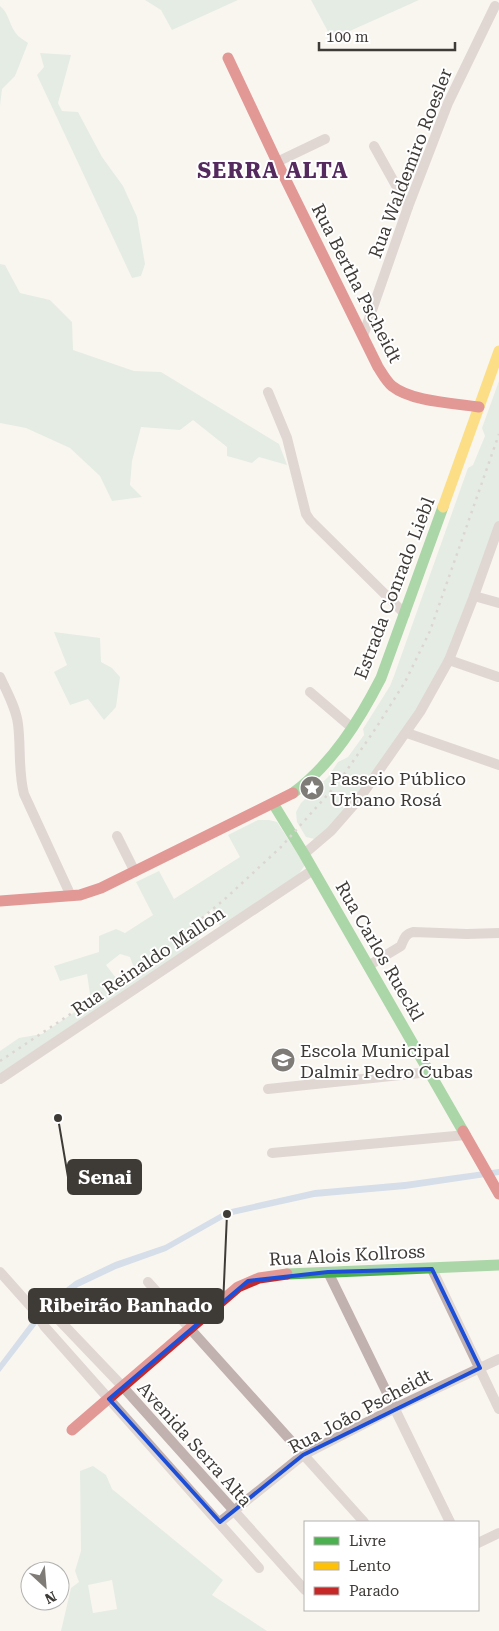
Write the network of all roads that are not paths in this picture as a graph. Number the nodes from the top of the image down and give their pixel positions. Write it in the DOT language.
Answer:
graph roads {
  1 [pos="495,7"];
  2 [pos="228,58"];
  3 [pos="324,139"];
  4 [pos="374,146"];
  5 [pos="277,162"];
  6 [pos="408,207"];
  7 [pos="363,336"];
  8 [pos="499,351"];
  9 [pos="268,392"];
  10 [pos="479,407"];
  11 [pos="499,526"];
  12 [pos="474,596"];
  13 [pos="499,603"];
  14 [pos="405,614"];
  15 [pos="449,660"];
  16 [pos="0,677"];
  17 [pos="498,677"];
  18 [pos="310,692"];
  19 [pos="351,727"];
  20 [pos="407,733"];
  21 [pos="499,766"];
  22 [pos="274,805"];
  23 [pos="117,836"];
  24 [pos="304,854"];
  25 [pos="313,870"];
  26 [pos="135,872"];
  27 [pos="71,896"];
  28 [pos="0,901"];
  29 [pos="499,933"];
  30 [pos="368,966"];
  31 [pos="429,1072"];
  32 [pos="0,1079"];
  33 [pos="268,1088"];
  34 [pos="466,1135"];
  35 [pos="272,1153"];
  36 [pos="499,1194"];
  37 [pos="499,1266"];
  38 [pos="432,1269"];
  39 [pos="0,1272"];
  40 [pos="328,1272"];
  41 [pos="148,1282"];
  42 [pos="59,1320"];
  43 [pos="190,1328"];
  44 [pos="499,1359"];
  45 [pos="480,1368"];
  46 [pos="123,1387"];
  47 [pos="110,1399"];
  48 [pos="395,1408"];
  49 [pos="499,1409"];
  50 [pos="72,1430"];
  51 [pos="303,1455"];
  52 [pos="233,1512"];
  53 [pos="363,1521"];
  54 [pos="450,1521"];
  55 [pos="220,1522"];
  56 [pos="499,1533"];
  57 [pos="479,1543"];
  58 [pos="259,1568"];
  59 [pos="304,1589"];
  1 -- 6 [label="street, Rua Waldemiro Roesler"];
  2 -- 5 [label="street, Rua Bertha Pscheidt"];
  3 -- 5 [label="street"];
  4 -- 6 [label="street"];
  5 -- 7 [label="street, Rua Bertha Pscheidt"];
  6 -- 7 [label="street, Rua Waldemiro Roesler"];
  7 -- 10 [label="street, Rua Bertha Pscheidt"];
  8 -- 10 [label="street, Estrada Conrado Liebl"];
  9 -- 14 [label="street"];
  10 -- 14 [label="street, Estrada Conrado Liebl"];
  11 -- 12 [label="street"];
  12 -- 13 [label="street"];
  12 -- 15 [label="street"];
  14 -- 19 [label="street, Estrada Conrado Liebl"];
  15 -- 17 [label="street"];
  15 -- 20 [label="street"];
  16 -- 27 [label="street"];
  18 -- 19 [label="street"];
  19 -- 22 [label="street, Estrada Conrado Liebl"];
  20 -- 21 [label="street"];
  20 -- 24 [label="street"];
  22 -- 24 [label="street, Rua Carlos Rueckl"];
  22 -- 26 [label="street, Estrada Conrado Liebl"];
  23 -- 26 [label="street"];
  24 -- 25 [label="street, Rua Carlos Rueckl"];
  25 -- 30 [label="street, Rua Carlos Rueckl"];
  25 -- 32 [label="street, Rua Reinaldo Mallon"];
  26 -- 27 [label="street, Estrada Conrado Liebl"];
  27 -- 28 [label="street, Estrada Conrado Liebl"];
  29 -- 30 [label="street"];
  30 -- 31 [label="street, Rua Carlos Rueckl"];
  31 -- 33 [label="street"];
  31 -- 34 [label="street, Rua Carlos Rueckl"];
  34 -- 35 [label="street"];
  34 -- 36 [label="street, Rua Carlos Rueckl"];
  37 -- 38 [label="street, Rua Alois Kollross"];
  38 -- 40 [label="street, Rua Alois Kollross"];
  38 -- 45 [label="street"];
  39 -- 47 [label="street, Avenida Serra Alta"];
  40 -- 43 [label="street, Rua Alois Kollross"];
  40 -- 48 [label="street"];
  41 -- 43 [label="street"];
  42 -- 46 [label="street, Avenida Serra Alta"];
  43 -- 46 [label="street, Rua Alois Kollross"];
  43 -- 51 [label="street"];
  44 -- 45 [label="street, Rua João Pscheidt"];
  45 -- 48 [label="street, Rua João Pscheidt"];
  45 -- 49 [label="street"];
  46 -- 47 [label="street, Rua Alois Kollross"];
  46 -- 52 [label="street, Avenida Serra Alta"];
  47 -- 50 [label="street, Rua Alois Kollross"];
  47 -- 55 [label="street, Avenida Serra Alta"];
  48 -- 51 [label="street, Rua João Pscheidt"];
  48 -- 54 [label="street"];
  51 -- 52 [label="street, Rua João Pscheidt"];
  51 -- 53 [label="street"];
  52 -- 55 [label="street, Rua João Pscheidt"];
  52 -- 59 [label="street, Avenida Serra Alta"];
  55 -- 58 [label="street, Avenida Serra Alta"];
  56 -- 57 [label="street"];
}
